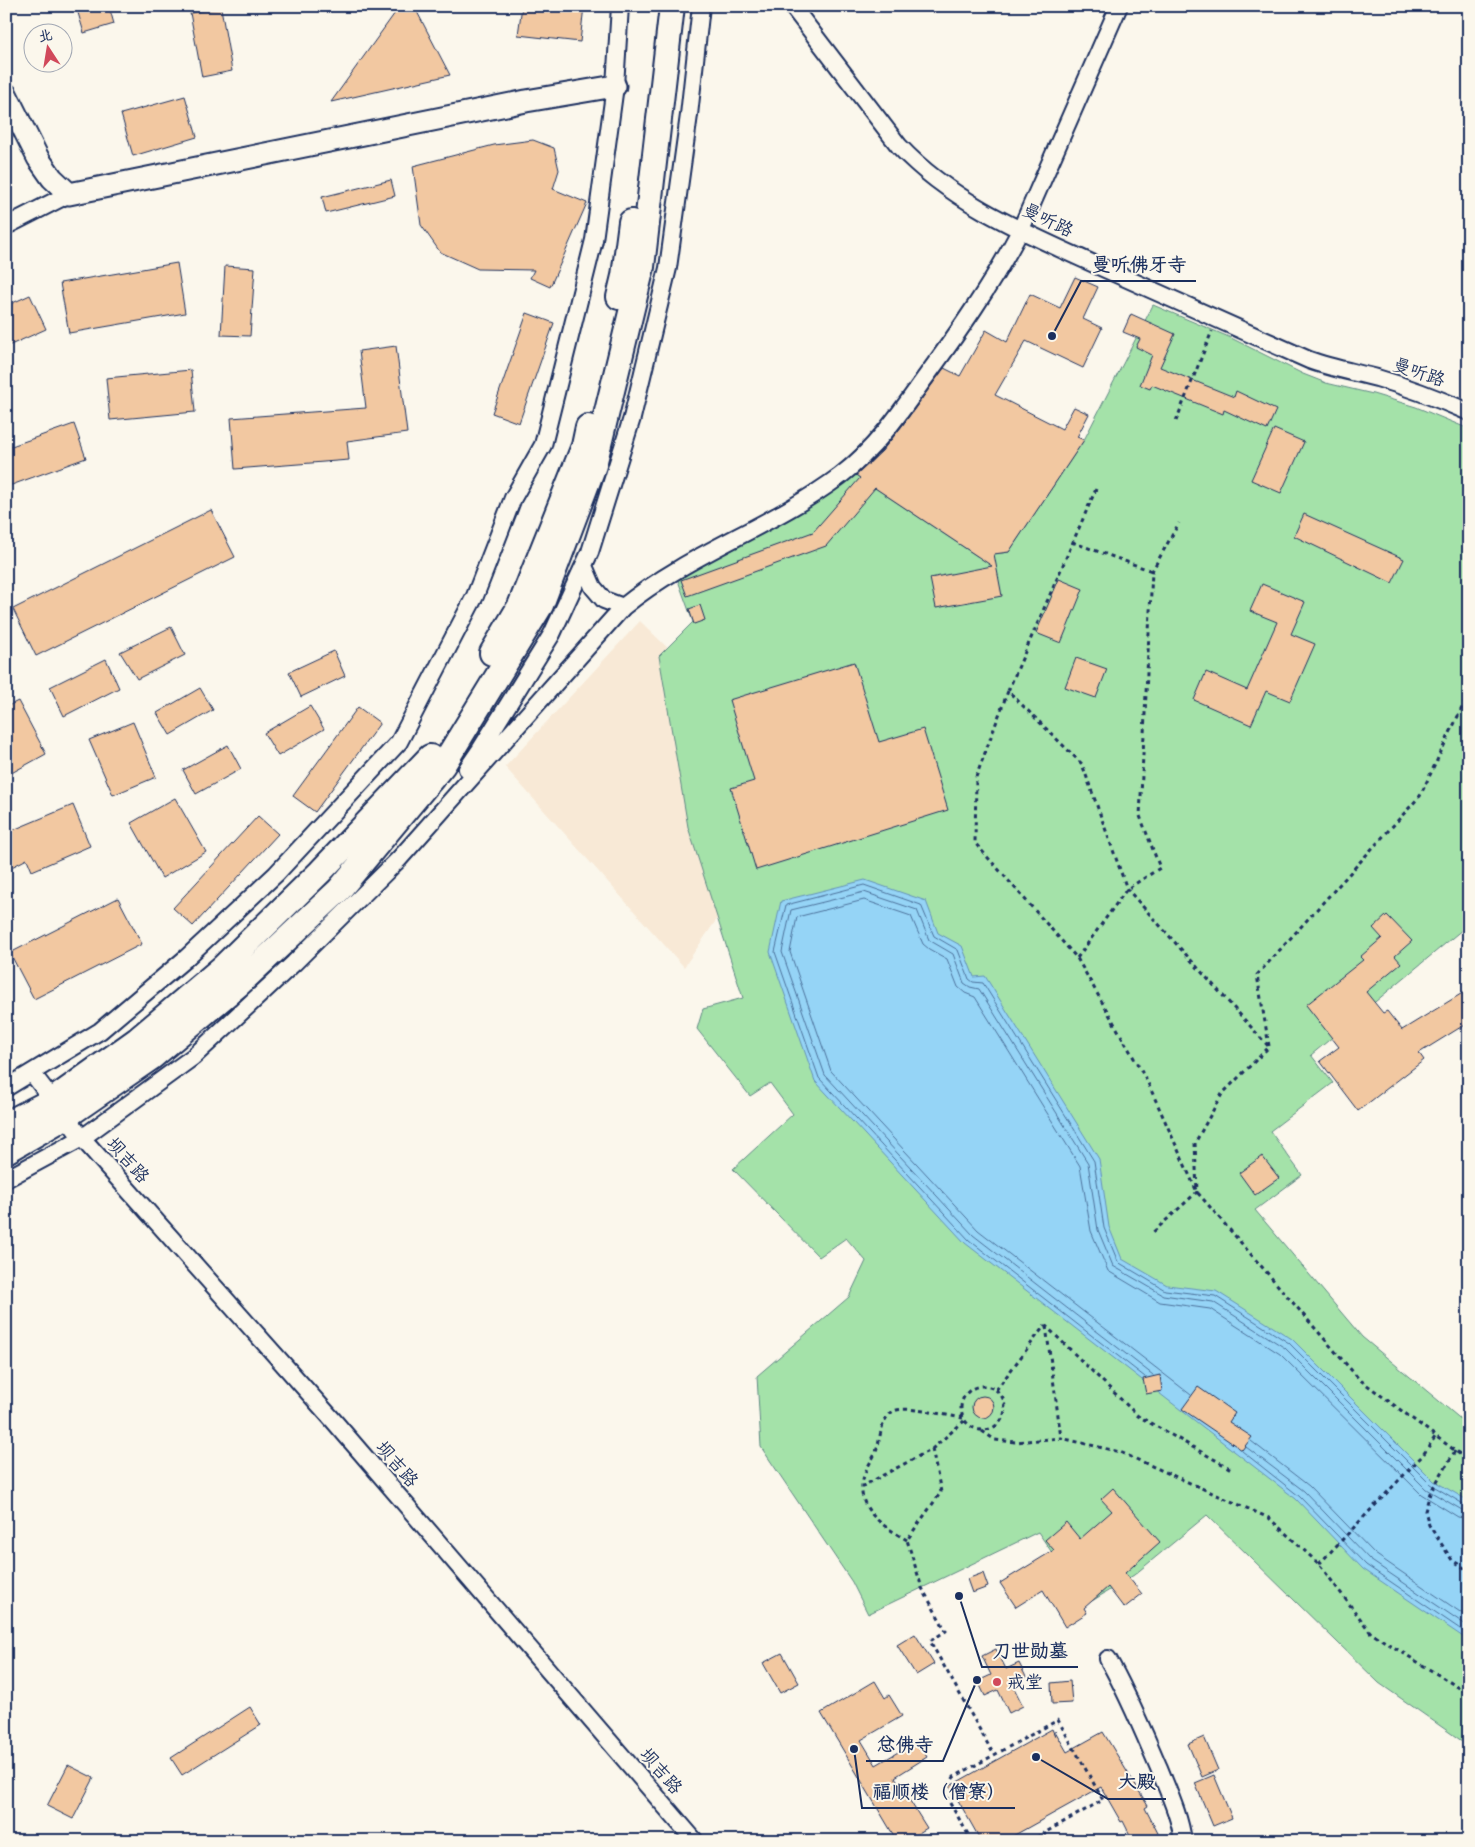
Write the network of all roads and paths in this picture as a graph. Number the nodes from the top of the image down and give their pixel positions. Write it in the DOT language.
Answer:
graph roads {
  1 [pos="620,6"];
  2 [pos="656,6"];
  3 [pos="672,6"];
  4 [pos="702,6"];
  5 [pos="792,6"];
  6 [pos="1119,6"];
  7 [pos="615,86"];
  8 [pos="6,94"];
  9 [pos="70,194"];
  10 [pos="6,226"];
  11 [pos="1021,230"];
  12 [pos="1217,318"];
  13 [pos="1469,412"];
  14 [pos="1176,421"];
  15 [pos="1096,488"];
  16 [pos="1179,523"];
  17 [pos="1072,542"];
  18 [pos="584,566"];
  19 [pos="1152,571"];
  20 [pos="623,608"];
  21 [pos="1469,622"];
  22 [pos="1469,644"];
  23 [pos="1008,691"];
  24 [pos="1469,693"];
  25 [pos="380,840"];
  26 [pos="399,859"];
  27 [pos="1127,889"];
  28 [pos="1077,958"];
  29 [pos="1269,1047"];
  30 [pos="32,1073"];
  31 [pos="6,1088"];
  32 [pos="59,1108"];
  33 [pos="6,1124"];
  34 [pos="82,1138"];
  35 [pos="6,1151"];
  36 [pos="6,1179"];
  37 [pos="1197,1192"];
  38 [pos="1151,1234"];
  39 [pos="1045,1325"];
  40 [pos="996,1390"];
  41 [pos="963,1419"];
  42 [pos="982,1431"];
  43 [pos="1435,1437"];
  44 [pos="1061,1438"];
  45 [pos="932,1448"];
  46 [pos="1455,1451"];
  47 [pos="1469,1461"];
  48 [pos="1233,1470"];
  49 [pos="861,1487"];
  50 [pos="907,1540"];
  51 [pos="1319,1564"];
  52 [pos="1469,1571"];
  53 [pos="1108,1659"];
  54 [pos="1469,1694"];
  55 [pos="994,1755"];
  56 [pos="1044,1833"];
  57 [pos="695,1841"];
  58 [pos="972,1841"];
  59 [pos="1030,1841"];
  60 [pos="1048,1841"];
  61 [pos="1183,1841"];
  1 -- 7 [label="street"];
  2 -- 32 [label="highway"];
  3 -- 25 [label="highway"];
  4 -- 18 [label="street"];
  5 -- 11 [label="street, 曼听路"];
  6 -- 11 [label="street"];
  7 -- 9 [label="main road"];
  7 -- 30 [label="street"];
  8 -- 9 [label="main road"];
  9 -- 10 [label="street"];
  11 -- 12 [label="street, 曼听路"];
  11 -- 20 [label="street"];
  12 -- 13 [label="street, 曼听路"];
  12 -- 14 [label="path"];
  15 -- 17 [label="path"];
  16 -- 19 [label="path"];
  17 -- 19 [label="path"];
  17 -- 23 [label="path"];
  18 -- 20 [label="street"];
  18 -- 26 [label="street"];
  19 -- 27 [label="path"];
  20 -- 26 [label="street"];
  21 -- 22 [label="path"];
  23 -- 27 [label="path"];
  23 -- 28 [label="path"];
  24 -- 29 [label="path"];
  25 -- 26 [label="street"];
  25 -- 32 [label="highway"];
  26 -- 34 [label="street"];
  27 -- 28 [label="path"];
  27 -- 29 [label="path"];
  28 -- 37 [label="path"];
  29 -- 37 [label="path"];
  30 -- 31 [label="street"];
  30 -- 32 [label="street, 坝吉路"];
  32 -- 33 [label="highway"];
  32 -- 34 [label="street, 坝吉路"];
  32 -- 35 [label="highway"];
  34 -- 36 [label="street"];
  34 -- 57 [label="street, 坝吉路"];
  37 -- 38 [label="path"];
  37 -- 43 [label="path"];
  39 -- 40 [label="path"];
  39 -- 44 [label="path"];
  39 -- 48 [label="path"];
  40 -- 41 [label="path"];
  40 -- 42 [label="path"];
  41 -- 42 [label="path"];
  41 -- 45 [label="path"];
  41 -- 49 [label="path"];
  42 -- 44 [label="path"];
  43 -- 46 [label="path"];
  43 -- 51 [label="path"];
  44 -- 51 [label="path"];
  45 -- 49 [label="path"];
  45 -- 50 [label="path"];
  46 -- 47 [label="path"];
  46 -- 52 [label="path"];
  49 -- 50 [label="path"];
  50 -- 55 [label="path"];
  51 -- 54 [label="path"];
  53 -- 61 [label="street"];
  55 -- 56 [label="path"];
  55 -- 58 [label="path"];
  56 -- 59 [label="path"];
  56 -- 60 [label="path"];
}
